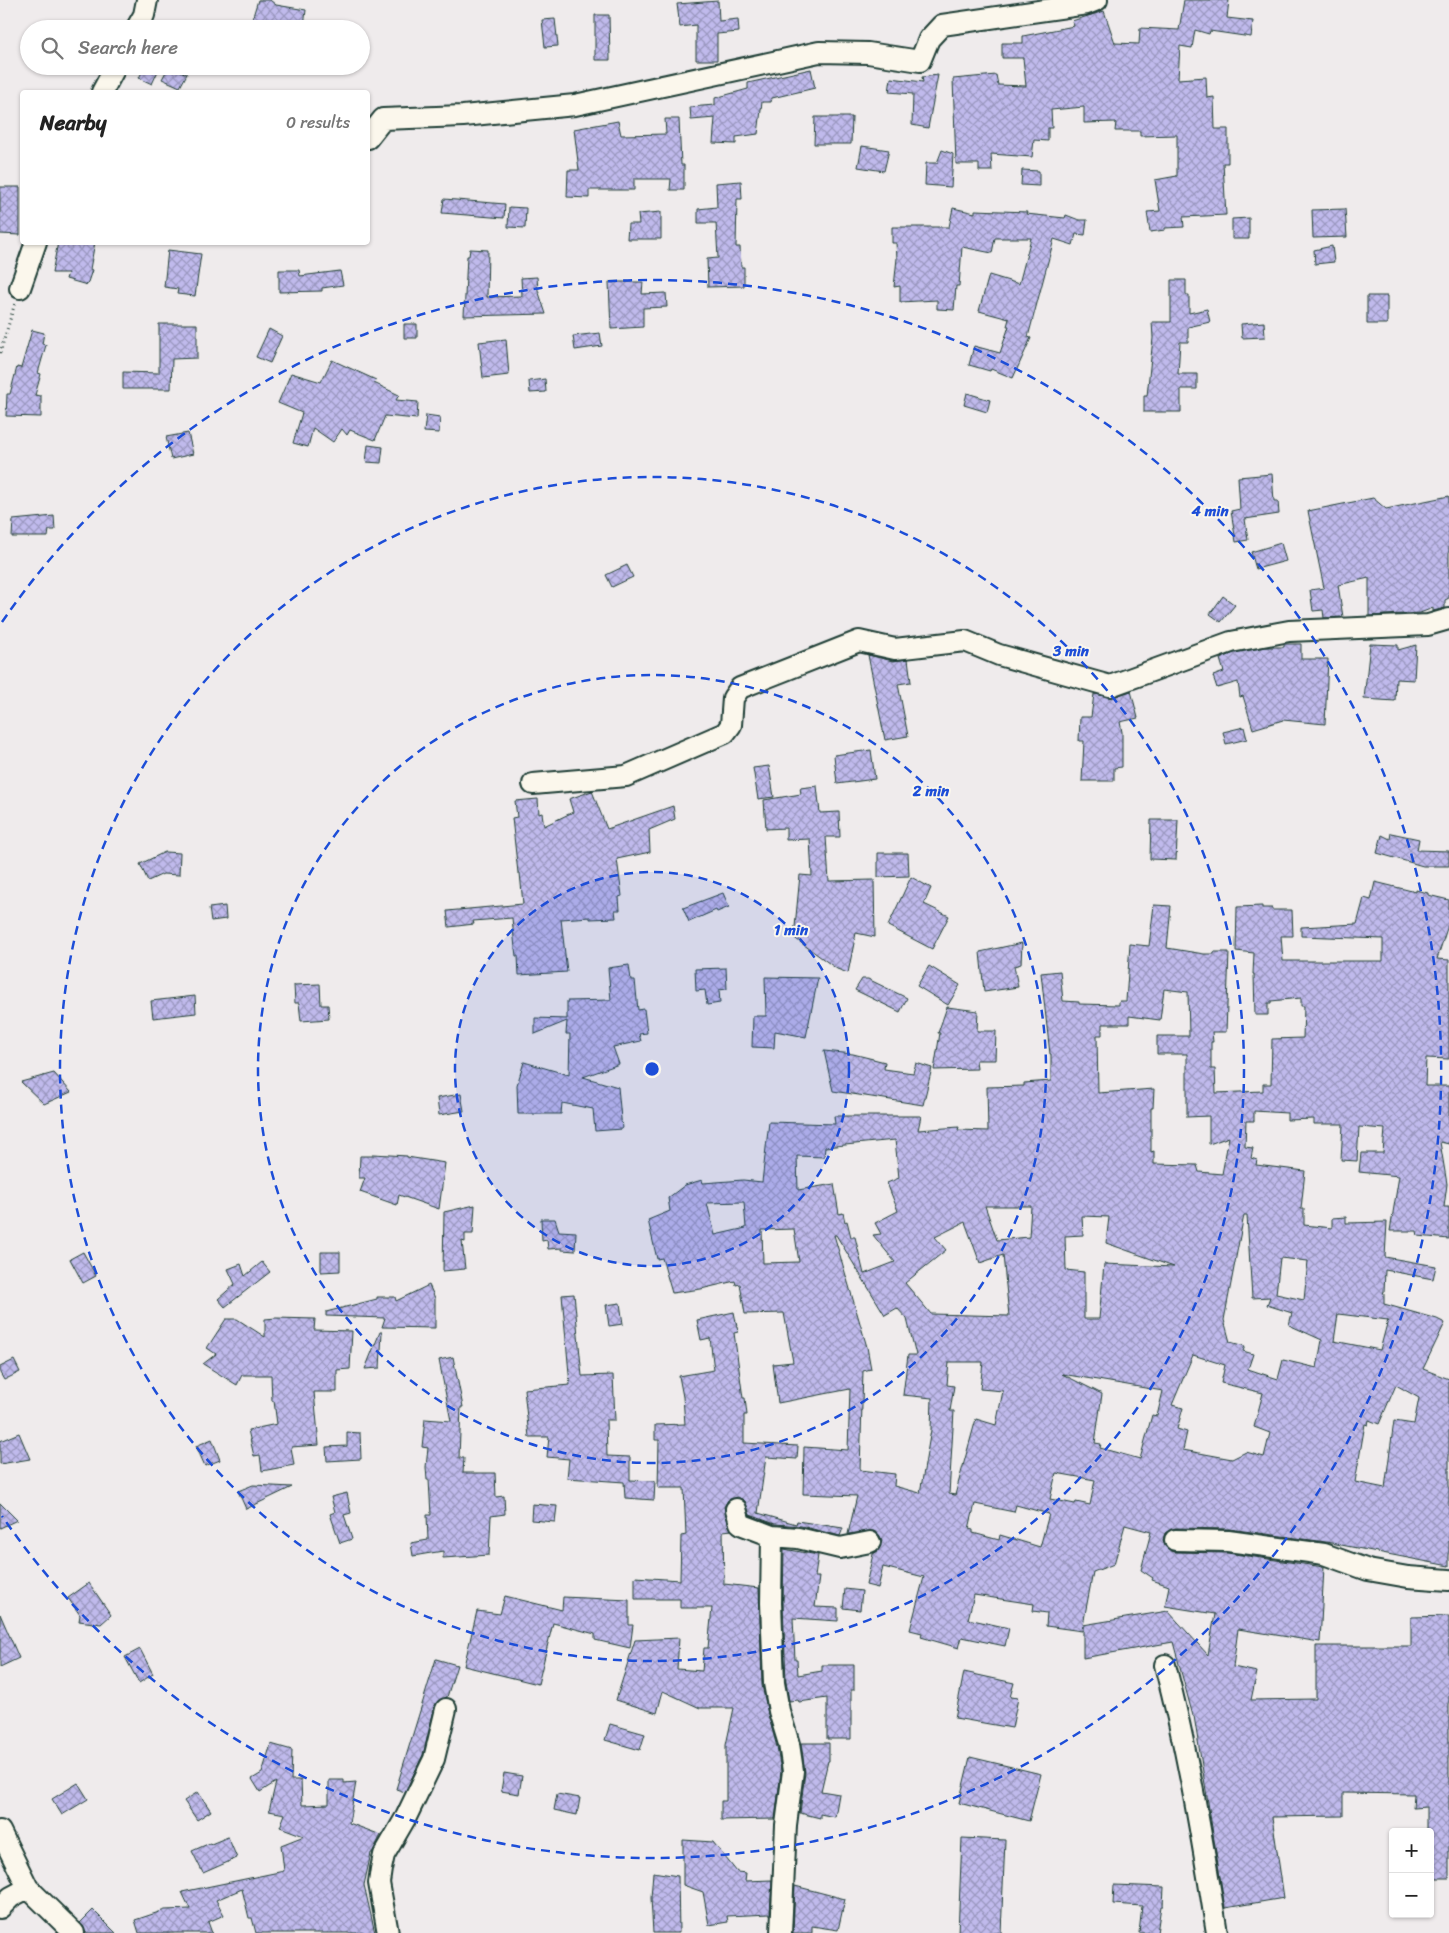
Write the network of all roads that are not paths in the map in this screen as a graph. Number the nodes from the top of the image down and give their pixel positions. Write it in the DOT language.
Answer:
graph roads {
  1 [pos="147,0"];
  2 [pos="1097,0"];
  3 [pos="141,20"];
  4 [pos="111,75"];
  5 [pos="103,90"];
  6 [pos="370,135"];
  7 [pos="35,245"];
  8 [pos="20,288"];
  9 [pos="1449,619"];
  10 [pos="533,784"];
  11 [pos="736,1509"];
  12 [pos="772,1536"];
  13 [pos="1175,1540"];
  14 [pos="870,1542"];
  15 [pos="1449,1580"];
  16 [pos="1164,1665"];
  17 [pos="446,1710"];
  18 [pos="0,1831"];
  19 [pos="28,1888"];
  20 [pos="0,1908"];
  21 [pos="74,1933"];
  22 [pos="388,1933"];
  23 [pos="781,1933"];
  24 [pos="1217,1933"];
  1 -- 3 [label="street"];
  2 -- 6 [label="street"];
  4 -- 5 [label="street"];
  7 -- 8 [label="street"];
  9 -- 10 [label="street"];
  11 -- 12 [label="street"];
  12 -- 14 [label="street"];
  12 -- 23 [label="street"];
  13 -- 15 [label="street"];
  16 -- 24 [label="street"];
  17 -- 22 [label="street"];
  18 -- 19 [label="street"];
  19 -- 20 [label="street"];
  19 -- 21 [label="street"];
}
